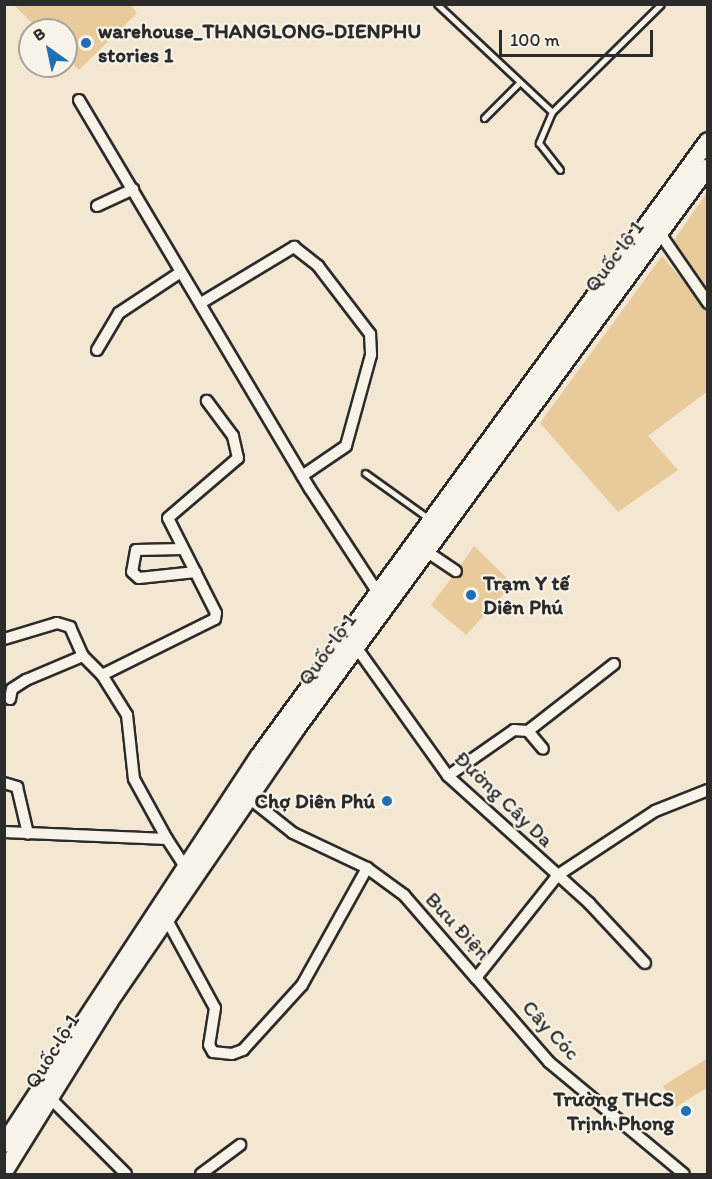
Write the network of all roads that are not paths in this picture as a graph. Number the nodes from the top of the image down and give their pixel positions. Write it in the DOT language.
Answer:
graph roads {
  1 [pos="437,4"];
  2 [pos="661,4"];
  3 [pos="518,84"];
  4 [pos="79,100"];
  5 [pos="552,111"];
  6 [pos="484,118"];
  7 [pos="708,141"];
  8 [pos="708,167"];
  9 [pos="560,170"];
  10 [pos="133,189"];
  11 [pos="97,206"];
  12 [pos="661,235"];
  13 [pos="181,272"];
  14 [pos="201,303"];
  15 [pos="708,303"];
  16 [pos="97,350"];
  17 [pos="207,401"];
  18 [pos="365,473"];
  19 [pos="302,476"];
  20 [pos="432,521"];
  21 [pos="183,549"];
  22 [pos="426,551"];
  23 [pos="456,571"];
  24 [pos="196,572"];
  25 [pos="378,593"];
  26 [pos="4,639"];
  27 [pos="356,647"];
  28 [pos="83,656"];
  29 [pos="614,664"];
  30 [pos="102,675"];
  31 [pos="10,699"];
  32 [pos="528,731"];
  33 [pos="543,749"];
  34 [pos="448,776"];
  35 [pos="4,783"];
  36 [pos="708,790"];
  37 [pos="249,798"];
  38 [pos="4,832"];
  39 [pos="28,834"];
  40 [pos="167,839"];
  41 [pos="184,865"];
  42 [pos="367,868"];
  43 [pos="558,876"];
  44 [pos="167,920"];
  45 [pos="645,963"];
  46 [pos="476,978"];
  47 [pos="44,1093"];
  48 [pos="6,1139"];
  49 [pos="240,1145"];
  50 [pos="4,1172"];
  51 [pos="126,1174"];
  52 [pos="201,1174"];
  53 [pos="684,1174"];
  1 -- 3 [label="lane"];
  2 -- 5 [label="lane"];
  3 -- 5 [label="lane"];
  3 -- 6 [label="lane"];
  4 -- 10 [label="street"];
  5 -- 9 [label="lane"];
  7 -- 20 [label="highway, Quốc lộ 1"];
  8 -- 12 [label="highway, Quốc lộ 1"];
  10 -- 11 [label="street"];
  10 -- 13 [label="street"];
  12 -- 15 [label="street"];
  12 -- 22 [label="highway, Quốc lộ 1"];
  13 -- 14 [label="street"];
  13 -- 16 [label="street"];
  14 -- 19 [label="street"];
  14 -- 19 [label="street"];
  17 -- 21 [label="street"];
  18 -- 20 [label="lane"];
  19 -- 25 [label="street"];
  20 -- 25 [label="highway, Quốc lộ 1"];
  21 -- 24 [label="street"];
  21 -- 24 [label="street"];
  22 -- 23 [label="street"];
  22 -- 27 [label="highway, Quốc lộ 1"];
  24 -- 30 [label="street"];
  25 -- 41 [label="highway, Quốc lộ 1"];
  26 -- 28 [label="street"];
  27 -- 34 [label="street, Đường Cây Da"];
  27 -- 37 [label="highway, Quốc lộ 1"];
  28 -- 30 [label="street"];
  28 -- 31 [label="street"];
  29 -- 32 [label="street"];
  30 -- 40 [label="street"];
  32 -- 33 [label="street"];
  32 -- 34 [label="street"];
  34 -- 43 [label="street, Đường Cây Da"];
  35 -- 39 [label="street"];
  36 -- 43 [label="street, Bưu Điện"];
  37 -- 42 [label="street, Bưu Điện"];
  37 -- 44 [label="highway, Quốc lộ 1"];
  38 -- 39 [label="street"];
  39 -- 40 [label="street"];
  40 -- 41 [label="street"];
  41 -- 47 [label="highway, Quốc lộ 1"];
  42 -- 44 [label="street"];
  42 -- 46 [label="street, Bưu Điện"];
  43 -- 45 [label="street, Đường Cây Da"];
  43 -- 46 [label="street, Bưu Điện"];
  44 -- 47 [label="highway, Quốc lộ 1"];
  46 -- 53 [label="street, Cây Cóc"];
  47 -- 48 [label="highway, Quốc lộ 1"];
  47 -- 50 [label="highway, Quốc lộ 1"];
  47 -- 51 [label="street"];
  49 -- 52 [label="street"];
}
